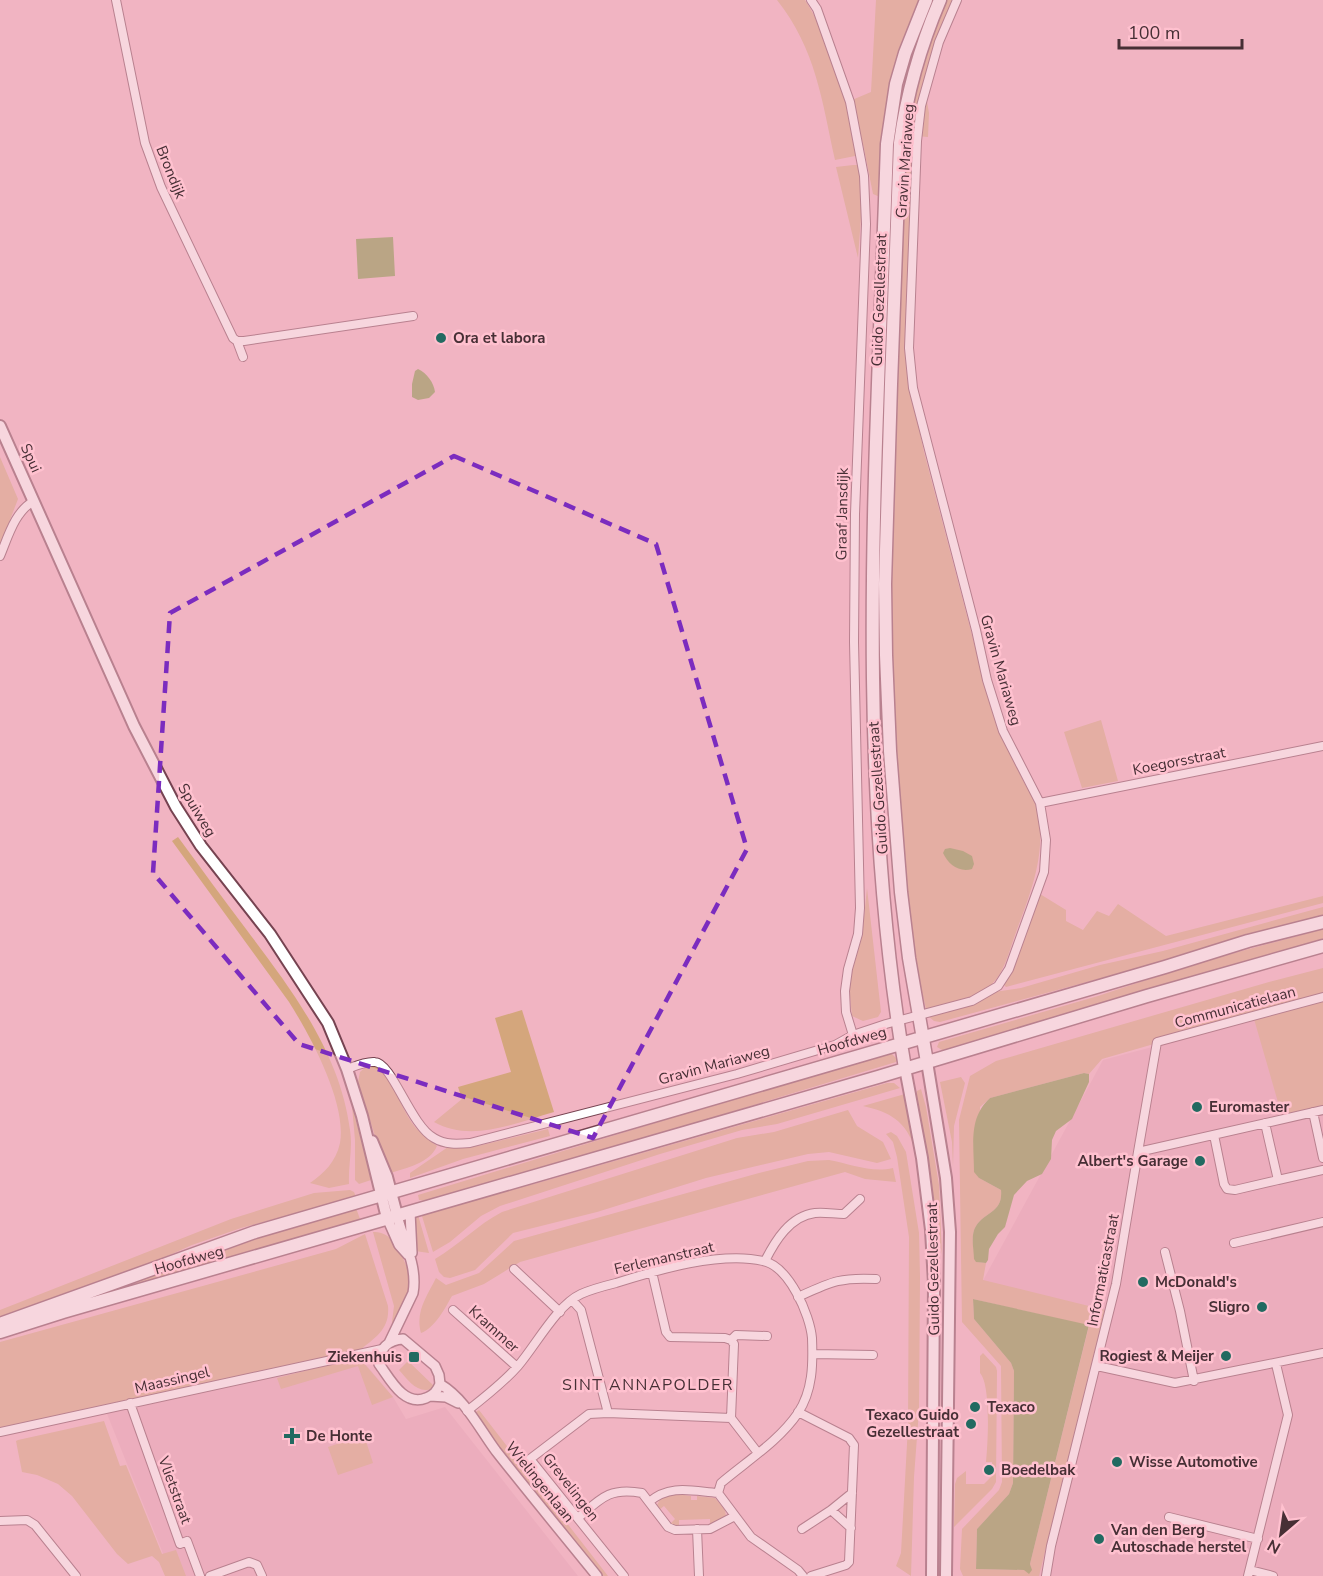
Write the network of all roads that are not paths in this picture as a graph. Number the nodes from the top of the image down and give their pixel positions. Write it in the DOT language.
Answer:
graph roads {
  1 [pos="116,0"];
  2 [pos="811,0"];
  3 [pos="926,0"];
  4 [pos="940,0"];
  5 [pos="957,0"];
  6 [pos="413,316"];
  7 [pos="237,341"];
  8 [pos="243,357"];
  9 [pos="0,426"];
  10 [pos="34,501"];
  11 [pos="0,556"];
  12 [pos="1323,746"];
  13 [pos="1040,803"];
  14 [pos="1323,922"];
  15 [pos="1323,946"];
  16 [pos="1323,997"];
  17 [pos="920,1015"];
  18 [pos="899,1021"];
  19 [pos="853,1035"];
  20 [pos="923,1037"];
  21 [pos="901,1043"];
  22 [pos="927,1062"];
  23 [pos="905,1068"];
  24 [pos="347,1069"];
  25 [pos="1323,1110"];
  26 [pos="1313,1112"];
  27 [pos="1265,1123"];
  28 [pos="1214,1135"];
  29 [pos="1138,1152"];
  30 [pos="1323,1158"];
  31 [pos="1323,1170"];
  32 [pos="1278,1180"];
  33 [pos="386,1193"];
  34 [pos="860,1199"];
  35 [pos="410,1212"];
  36 [pos="392,1217"];
  37 [pos="1323,1222"];
  38 [pos="1233,1243"];
  39 [pos="1165,1251"];
  40 [pos="411,1258"];
  41 [pos="765,1261"];
  42 [pos="514,1269"];
  43 [pos="652,1272"];
  44 [pos="876,1279"];
  45 [pos="798,1297"];
  46 [pos="572,1300"];
  47 [pos="453,1310"];
  48 [pos="404,1312"];
  49 [pos="560,1312"];
  50 [pos="0,1324"];
  51 [pos="0,1332"];
  52 [pos="767,1335"];
  53 [pos="403,1339"];
  54 [pos="731,1340"];
  55 [pos="386,1346"];
  56 [pos="1323,1353"];
  57 [pos="813,1354"];
  58 [pos="350,1355"];
  59 [pos="873,1355"];
  60 [pos="379,1364"];
  61 [pos="1276,1364"];
  62 [pos="1097,1366"];
  63 [pos="517,1367"];
  64 [pos="1194,1381"];
  65 [pos="440,1384"];
  66 [pos="430,1396"];
  67 [pos="130,1403"];
  68 [pos="465,1408"];
  69 [pos="798,1412"];
  70 [pos="608,1413"];
  71 [pos="731,1418"];
  72 [pos="0,1432"];
  73 [pos="758,1453"];
  74 [pos="718,1493"];
  75 [pos="852,1493"];
  76 [pos="649,1502"];
  77 [pos="831,1510"];
  78 [pos="735,1516"];
  79 [pos="1168,1516"];
  80 [pos="578,1518"];
  81 [pos="0,1521"];
  82 [pos="851,1528"];
  83 [pos="697,1529"];
  84 [pos="802,1529"];
  85 [pos="1258,1539"];
  86 [pos="1249,1573"];
  87 [pos="76,1576"];
  88 [pos="200,1576"];
  89 [pos="210,1576"];
  90 [pos="262,1576"];
  91 [pos="597,1576"];
  92 [pos="624,1576"];
  93 [pos="699,1576"];
  94 [pos="802,1576"];
  95 [pos="811,1576"];
  96 [pos="932,1576"];
  97 [pos="946,1576"];
  98 [pos="1046,1576"];
  99 [pos="1273,1576"];
  1 -- 7 [label="street, Brondijk"];
  2 -- 19 [label="street, Graaf Jansdijk"];
  3 -- 18 [label="main road, Guido Gezellestraat"];
  4 -- 17 [label="main road, Guido Gezellestraat"];
  5 -- 13 [label="street, Gravin Mariaweg"];
  6 -- 7 [label="street"];
  7 -- 8 [label="street, Brondijk"];
  9 -- 10 [label="main road, Spui"];
  10 -- 11 [label="street"];
  10 -- 24 [label="main road, Spuiweg"];
  12 -- 13 [label="street, Koegorsstraat"];
  13 -- 17 [label="street, Gravin Mariaweg"];
  14 -- 20 [label="main road, Hoofdweg"];
  15 -- 22 [label="main road, Hoofdweg"];
  16 -- 29 [label="street, Communicatielaan"];
  17 -- 18 [label="street, Gravin Mariaweg"];
  17 -- 20 [label="main road, Guido Gezellestraat"];
  18 -- 19 [label="street, Gravin Mariaweg"];
  18 -- 21 [label="main road, Guido Gezellestraat"];
  19 -- 24 [label="street, Gravin Mariaweg"];
  20 -- 21 [label="main road, Hoofdweg"];
  20 -- 22 [label="main road, Guido Gezellestraat"];
  21 -- 23 [label="main road, Guido Gezellestraat"];
  21 -- 33 [label="main road, Hoofdweg"];
  22 -- 23 [label="main road, Hoofdweg"];
  22 -- 97 [label="main road, Guido Gezellestraat"];
  23 -- 35 [label="main road, Hoofdweg"];
  23 -- 96 [label="main road, Guido Gezellestraat"];
  24 -- 33 [label="main road, Spuiweg"];
  25 -- 26 [label="street"];
  26 -- 27 [label="street"];
  26 -- 30 [label="street"];
  27 -- 28 [label="street"];
  27 -- 32 [label="street"];
  28 -- 29 [label="street"];
  28 -- 32 [label="street"];
  29 -- 62 [label="street, Informaticastraat"];
  31 -- 32 [label="street"];
  33 -- 36 [label="main road"];
  33 -- 50 [label="main road, Hoofdweg"];
  34 -- 41 [label="street"];
  35 -- 36 [label="main road, Hoofdweg"];
  35 -- 40 [label="street"];
  36 -- 40 [label="street"];
  36 -- 51 [label="main road, Hoofdweg"];
  37 -- 38 [label="street"];
  39 -- 64 [label="street"];
  40 -- 48 [label="street"];
  41 -- 43 [label="street, Ferlemanstraat"];
  41 -- 45 [label="street"];
  42 -- 49 [label="street"];
  43 -- 46 [label="street, Ferlemanstraat"];
  43 -- 54 [label="street"];
  44 -- 45 [label="street"];
  45 -- 57 [label="street"];
  46 -- 49 [label="street, Ferlemanstraat"];
  46 -- 70 [label="street"];
  47 -- 63 [label="street, Krammer"];
  48 -- 53 [label="street"];
  48 -- 55 [label="street"];
  49 -- 63 [label="street, Ferlemanstraat"];
  52 -- 54 [label="street"];
  53 -- 55 [label="street"];
  53 -- 65 [label="street"];
  54 -- 71 [label="street"];
  55 -- 58 [label="street"];
  55 -- 60 [label="street"];
  56 -- 61 [label="street"];
  57 -- 59 [label="street"];
  57 -- 69 [label="street"];
  58 -- 60 [label="street"];
  58 -- 67 [label="street, Maassingel"];
  60 -- 66 [label="street"];
  61 -- 64 [label="street"];
  61 -- 85 [label="street"];
  62 -- 64 [label="street"];
  62 -- 98 [label="street, Informaticastraat"];
  63 -- 68 [label="street, Ferlemanstraat"];
  65 -- 66 [label="street"];
  65 -- 68 [label="street, Wielingenlaan"];
  66 -- 68 [label="street"];
  67 -- 72 [label="street, Maassingel"];
  67 -- 88 [label="street, Vlietstraat"];
  68 -- 91 [label="street, Wielingenlaan"];
  69 -- 73 [label="street"];
  69 -- 75 [label="street"];
  70 -- 71 [label="street"];
  70 -- 80 [label="street, Grevelingen"];
  71 -- 73 [label="street"];
  73 -- 74 [label="street"];
  74 -- 76 [label="street"];
  74 -- 78 [label="street"];
  75 -- 77 [label="street"];
  75 -- 82 [label="street"];
  76 -- 80 [label="street"];
  76 -- 83 [label="street"];
  77 -- 82 [label="street"];
  77 -- 84 [label="street"];
  78 -- 83 [label="street"];
  78 -- 94 [label="street"];
  79 -- 85 [label="street"];
  80 -- 92 [label="street, Grevelingen"];
  81 -- 87 [label="street"];
  82 -- 95 [label="street"];
  83 -- 93 [label="street"];
  85 -- 86 [label="street"];
  86 -- 99 [label="street"];
  89 -- 90 [label="street"];
}
